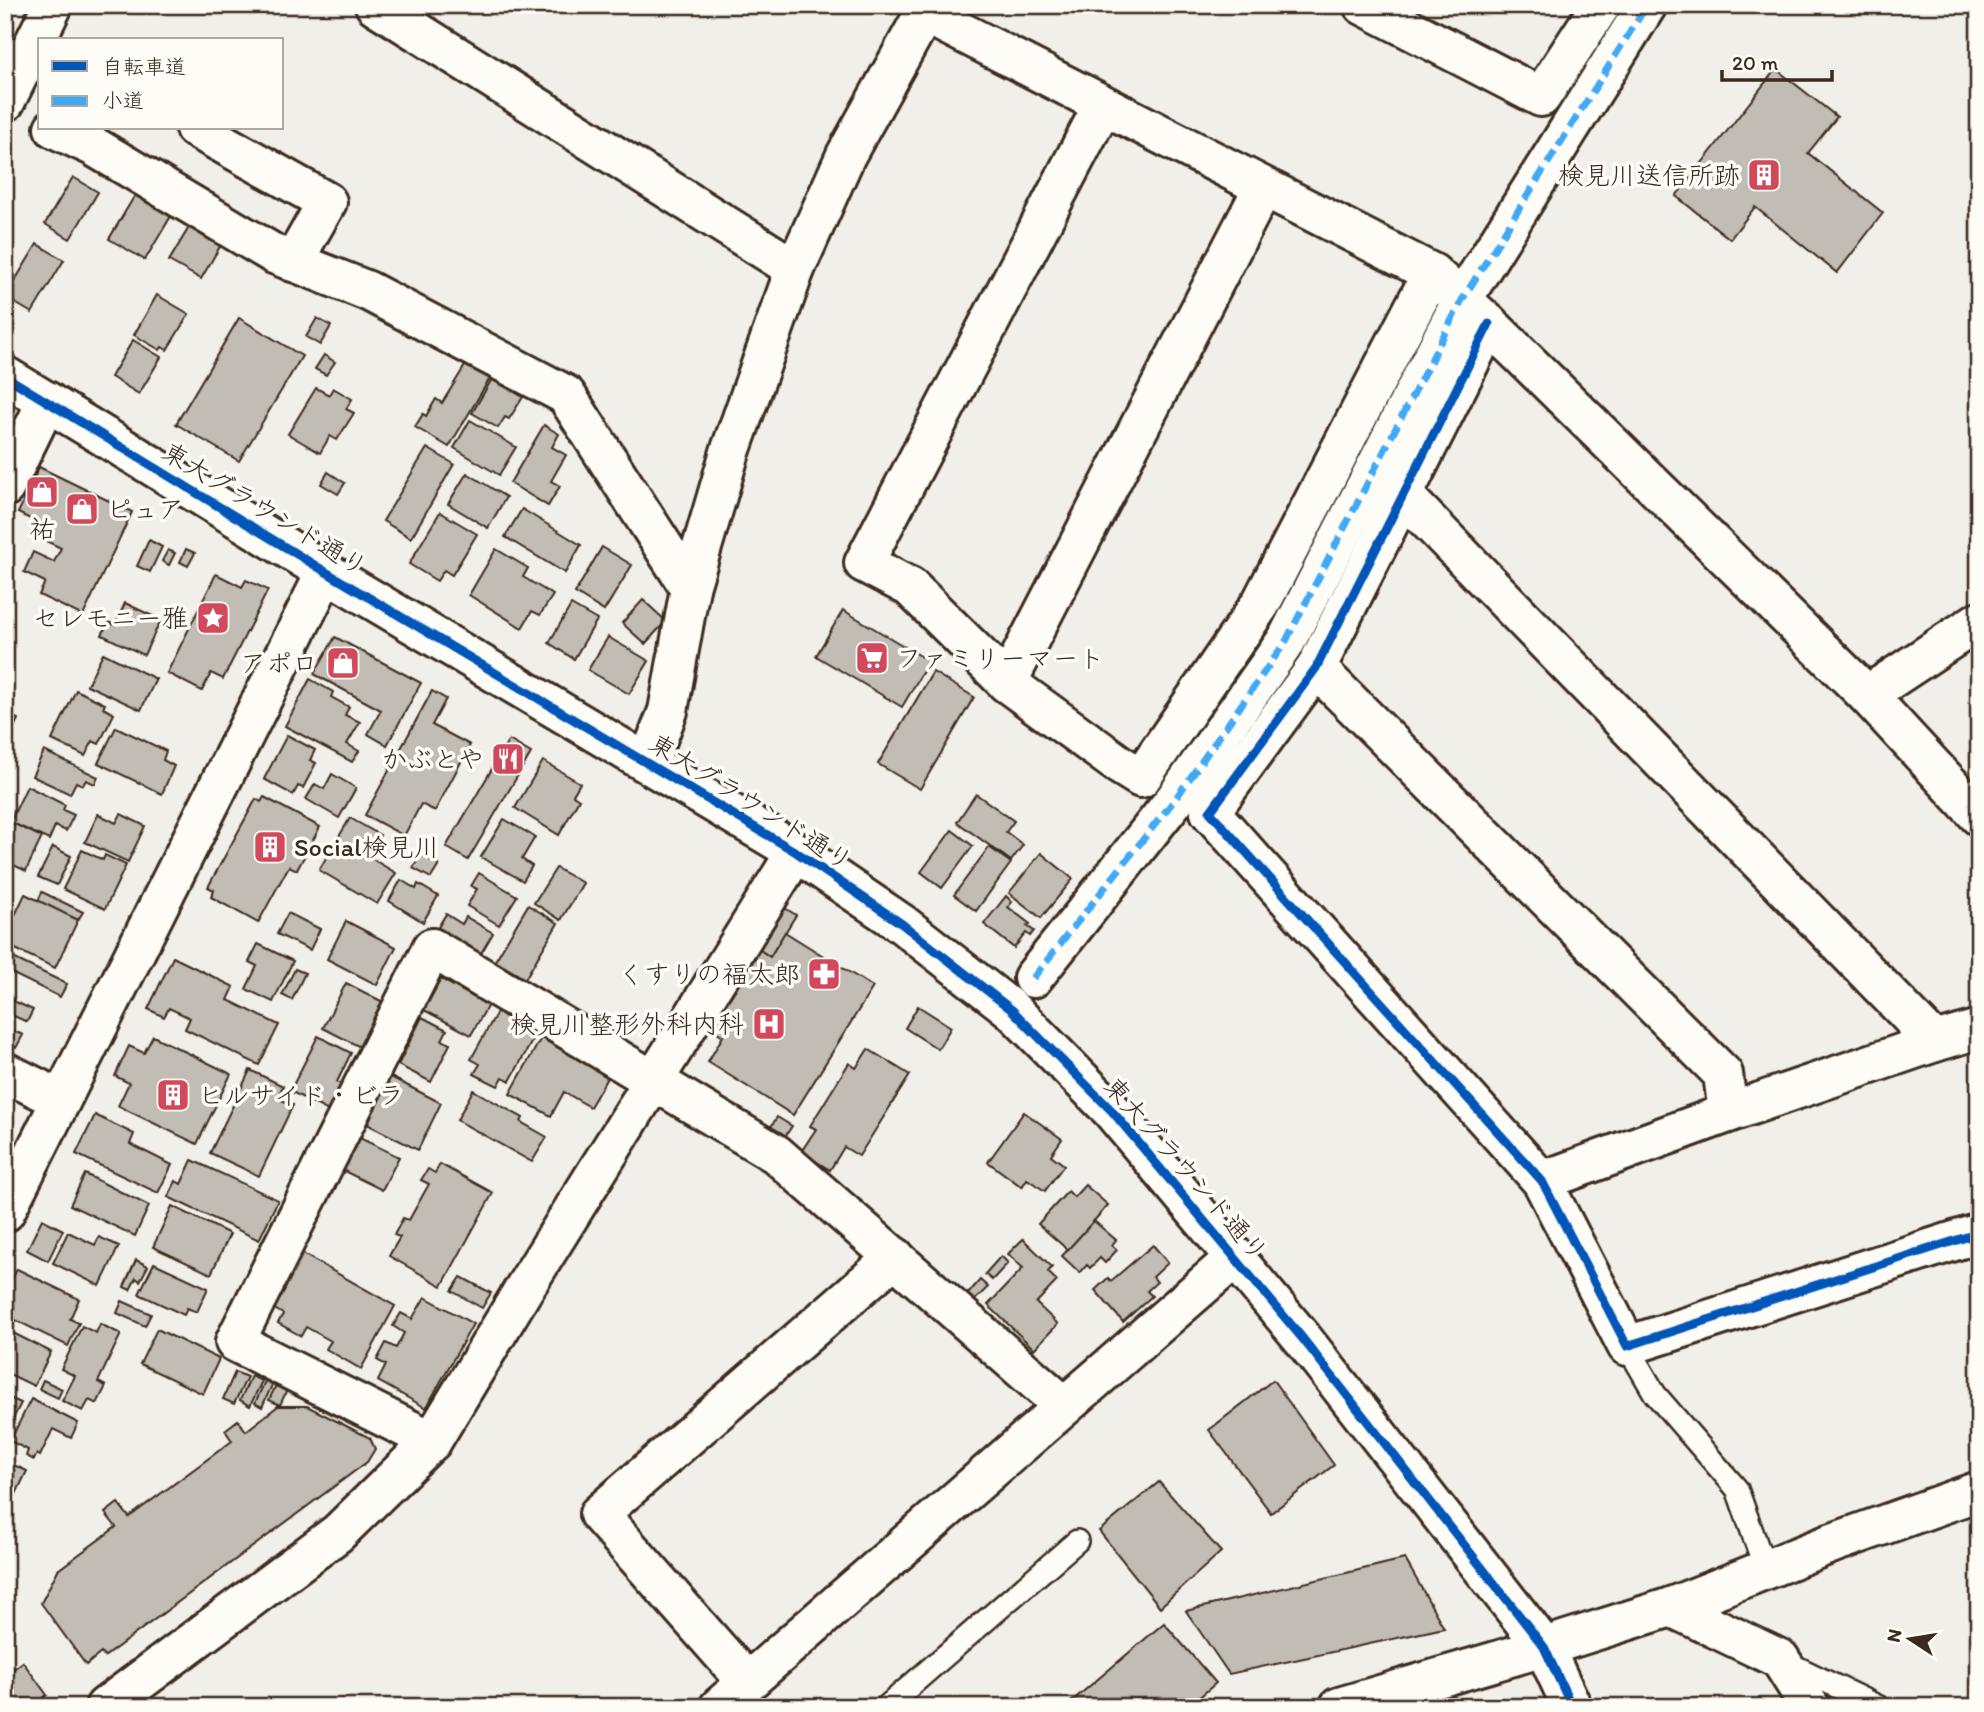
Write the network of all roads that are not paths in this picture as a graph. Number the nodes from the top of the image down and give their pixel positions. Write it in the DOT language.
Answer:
graph roads {
  1 [pos="53,5"];
  2 [pos="375,5"];
  3 [pos="1363,5"];
  4 [pos="1601,5"];
  5 [pos="1647,5"];
  6 [pos="927,9"];
  7 [pos="420,17"];
  8 [pos="5,102"];
  9 [pos="1103,105"];
  10 [pos="5,113"];
  11 [pos="38,122"];
  12 [pos="58,130"];
  13 [pos="199,130"];
  14 [pos="1263,188"];
  15 [pos="293,261"];
  16 [pos="794,269"];
  17 [pos="1432,273"];
  18 [pos="1476,312"];
  19 [pos="5,376"];
  20 [pos="47,401"];
  21 [pos="5,487"];
  22 [pos="1403,495"];
  23 [pos="326,572"];
  24 [pos="690,588"];
  25 [pos="1979,621"];
  26 [pos="1316,667"];
  27 [pos="1007,683"];
  28 [pos="1867,695"];
  29 [pos="648,763"];
  30 [pos="1979,816"];
  31 [pos="796,852"];
  32 [pos="1033,978"];
  33 [pos="1979,1029"];
  34 [pos="1935,1042"];
  35 [pos="5,1072"];
  36 [pos="653,1081"];
  37 [pos="61,1100"];
  38 [pos="1728,1113"];
  39 [pos="1542,1181"];
  40 [pos="5,1212"];
  41 [pos="1979,1233"];
  42 [pos="895,1257"];
  43 [pos="1236,1257"];
  44 [pos="1627,1346"];
  45 [pos="1064,1406"];
  46 [pos="432,1441"];
  47 [pos="1979,1491"];
  48 [pos="1077,1541"];
  49 [pos="1765,1568"];
  50 [pos="1671,1607"];
  51 [pos="1545,1647"];
  52 [pos="1780,1659"];
  53 [pos="747,1682"];
  54 [pos="105,1707"];
  55 [pos="719,1707"];
  56 [pos="886,1707"];
  57 [pos="1339,1707"];
  58 [pos="1572,1707"];
  59 [pos="1810,1707"];
  60 [pos="1880,1707"];
  1 -- 8 [label="street"];
  2 -- 7 [label="street"];
  3 -- 4 [label="street"];
  5 -- 18 [label="street"];
  6 -- 9 [label="street"];
  6 -- 16 [label="street"];
  7 -- 16 [label="street"];
  9 -- 14 [label="street"];
  9 -- 27 [label="street"];
  10 -- 11 [label="street"];
  12 -- 15 [label="street"];
  13 -- 15 [label="street"];
  14 -- 17 [label="street"];
  14 -- 27 [label="street"];
  15 -- 24 [label="street"];
  16 -- 24 [label="street"];
  17 -- 18 [label="street"];
  17 -- 27 [label="street"];
  18 -- 22 [label="street"];
  18 -- 28 [label="street"];
  18 -- 32 [label="street"];
  19 -- 20 [label="street, 東大グラウンド通り"];
  20 -- 21 [label="street"];
  20 -- 23 [label="street, 東大グラウンド通り"];
  22 -- 26 [label="street"];
  22 -- 34 [label="street"];
  23 -- 29 [label="street, 東大グラウンド通り"];
  23 -- 37 [label="street"];
  24 -- 29 [label="street"];
  25 -- 28 [label="street"];
  26 -- 38 [label="street"];
  26 -- 39 [label="street"];
  28 -- 30 [label="street"];
  29 -- 31 [label="street, 東大グラウンド通り"];
  31 -- 36 [label="street"];
  31 -- 43 [label="street, 東大グラウンド通り"];
  33 -- 34 [label="street"];
  34 -- 38 [label="street"];
  35 -- 37 [label="street"];
  36 -- 42 [label="street"];
  36 -- 46 [label="street"];
  36 -- 46 [label="street"];
  37 -- 40 [label="street"];
  38 -- 39 [label="street"];
  39 -- 44 [label="street"];
  41 -- 44 [label="street"];
  42 -- 45 [label="street"];
  42 -- 53 [label="street"];
  43 -- 45 [label="street"];
  43 -- 51 [label="street, 東大グラウンド通り"];
  44 -- 49 [label="lane"];
  45 -- 53 [label="street"];
  46 -- 54 [label="street"];
  47 -- 49 [label="street"];
  48 -- 56 [label="lane"];
  49 -- 50 [label="street"];
  50 -- 51 [label="street"];
  50 -- 52 [label="street"];
  51 -- 57 [label="street"];
  51 -- 58 [label="street, 東大グラウンド通り"];
  52 -- 59 [label="street"];
  52 -- 60 [label="lane"];
  53 -- 55 [label="street"];
}
